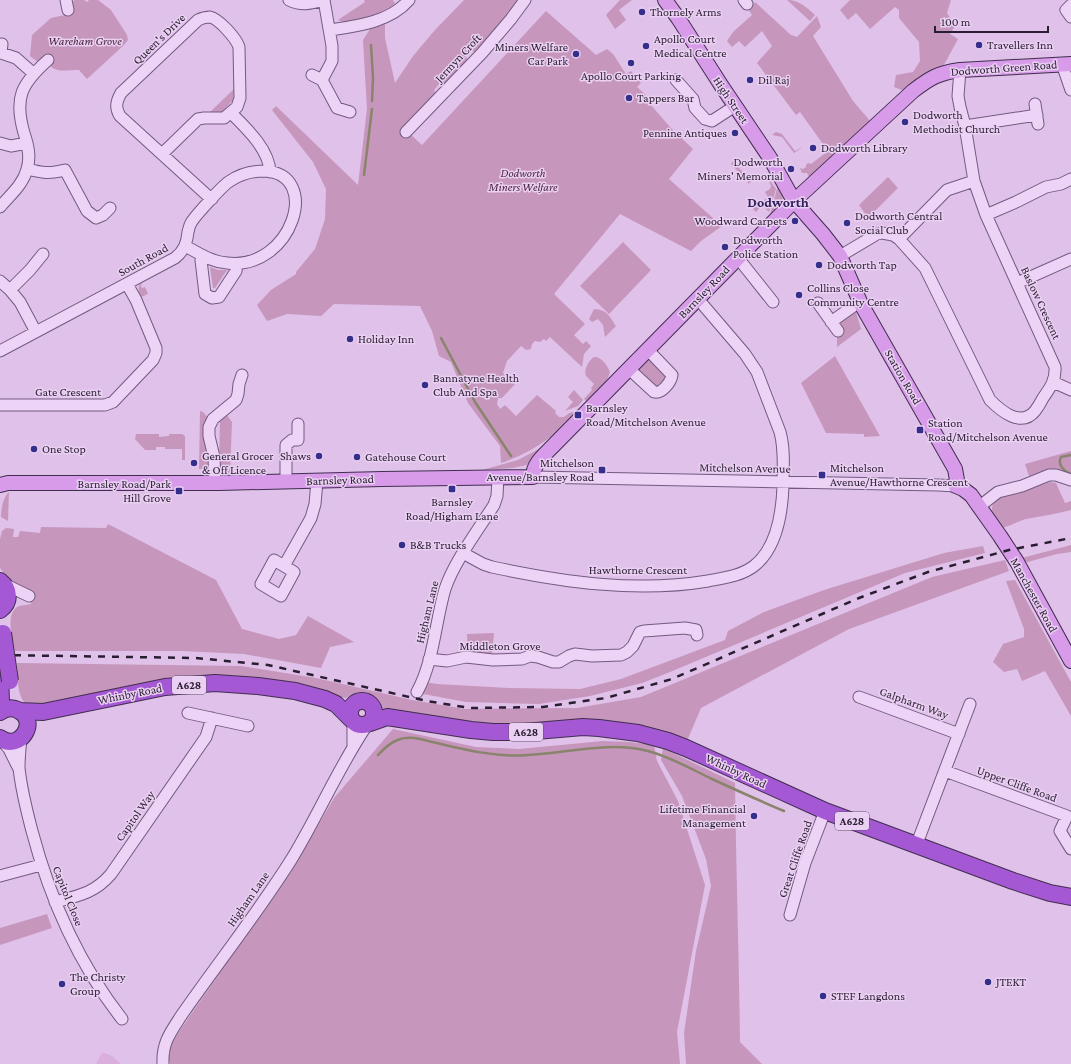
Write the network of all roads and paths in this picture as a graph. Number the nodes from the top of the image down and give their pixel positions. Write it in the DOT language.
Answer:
graph roads {
  1 [pos="289,0"];
  2 [pos="323,0"];
  3 [pos="409,0"];
  4 [pos="525,0"];
  5 [pos="665,0"];
  6 [pos="1071,5"];
  7 [pos="1071,17"];
  8 [pos="330,30"];
  9 [pos="1,50"];
  10 [pos="48,60"];
  11 [pos="1067,64"];
  12 [pos="960,70"];
  13 [pos="33,73"];
  14 [pos="676,80"];
  15 [pos="1071,90"];
  16 [pos="1035,104"];
  17 [pos="736,106"];
  18 [pos="350,112"];
  19 [pos="231,113"];
  20 [pos="965,126"];
  21 [pos="406,132"];
  22 [pos="0,143"];
  23 [pos="27,143"];
  24 [pos="162,154"];
  25 [pos="770,158"];
  26 [pos="27,169"];
  27 [pos="270,172"];
  28 [pos="1071,179"];
  29 [pos="815,181"];
  30 [pos="974,181"];
  31 [pos="212,199"];
  32 [pos="794,201"];
  33 [pos="0,206"];
  34 [pos="110,208"];
  35 [pos="986,215"];
  36 [pos="899,239"];
  37 [pos="185,246"];
  38 [pos="43,254"];
  39 [pos="203,256"];
  40 [pos="840,256"];
  41 [pos="738,258"];
  42 [pos="1071,259"];
  43 [pos="237,264"];
  44 [pos="0,281"];
  45 [pos="1017,283"];
  46 [pos="128,284"];
  47 [pos="10,290"];
  48 [pos="698,299"];
  49 [pos="773,302"];
  50 [pos="818,303"];
  51 [pos="861,304"];
  52 [pos="831,322"];
  53 [pos="838,331"];
  54 [pos="36,332"];
  55 [pos="648,350"];
  56 [pos="0,351"];
  57 [pos="629,369"];
  58 [pos="242,375"];
  59 [pos="1053,382"];
  60 [pos="1071,390"];
  61 [pos="0,405"];
  62 [pos="298,424"];
  63 [pos="498,477"];
  64 [pos="533,478"];
  65 [pos="1071,480"];
  66 [pos="286,481"];
  67 [pos="317,481"];
  68 [pos="783,482"];
  69 [pos="215,483"];
  70 [pos="0,485"];
  71 [pos="956,486"];
  72 [pos="980,506"];
  73 [pos="463,553"];
  74 [pos="284,566"];
  75 [pos="1,582"];
  76 [pos="3,607"];
  77 [pos="697,635"];
  78 [pos="429,660"];
  79 [pos="1071,661"];
  80 [pos="4,679"];
  81 [pos="417,692"];
  82 [pos="859,697"];
  83 [pos="363,703"];
  84 [pos="336,704"];
  85 [pos="970,704"];
  86 [pos="18,710"];
  87 [pos="0,711"];
  88 [pos="43,712"];
  89 [pos="188,713"];
  90 [pos="387,717"];
  91 [pos="212,718"];
  92 [pos="360,722"];
  93 [pos="248,726"];
  94 [pos="24,732"];
  95 [pos="959,734"];
  96 [pos="0,738"];
  97 [pos="20,770"];
  98 [pos="945,770"];
  99 [pos="825,811"];
  100 [pos="916,846"];
  101 [pos="1071,849"];
  102 [pos="41,865"];
  103 [pos="0,876"];
  104 [pos="1071,897"];
  105 [pos="56,902"];
  106 [pos="790,916"];
  107 [pos="122,1019"];
  108 [pos="163,1064"];
  1 -- 2 [label="street"];
  2 -- 8 [label="street"];
  3 -- 8 [label="street"];
  4 -- 21 [label="street, Jermyn Croft"];
  5 -- 17 [label="main road, High Street"];
  6 -- 7 [label="street"];
  8 -- 18 [label="street"];
  9 -- 13 [label="street"];
  10 -- 13 [label="street"];
  11 -- 12 [label="main road, Dodworth Green Road"];
  11 -- 15 [label="street"];
  12 -- 20 [label="street, Baslow Crescent"];
  12 -- 29 [label="main road, Dodworth Green Road"];
  13 -- 23 [label="street"];
  14 -- 17 [label="street"];
  16 -- 20 [label="street"];
  17 -- 25 [label="main road, High Street"];
  19 -- 24 [label="street"];
  19 -- 24 [label="street, Queen's Drive"];
  19 -- 27 [label="street"];
  20 -- 30 [label="street, Baslow Crescent"];
  22 -- 23 [label="street"];
  23 -- 26 [label="street"];
  24 -- 31 [label="street, Queen's Drive"];
  25 -- 29 [label="main road"];
  25 -- 32 [label="main road, High Street"];
  26 -- 33 [label="street"];
  26 -- 34 [label="street"];
  27 -- 31 [label="street, South Road"];
  27 -- 43 [label="street"];
  28 -- 35 [label="street"];
  29 -- 32 [label="main road, Dodworth Green Road"];
  30 -- 35 [label="street, Baslow Crescent"];
  30 -- 36 [label="street"];
  31 -- 37 [label="street, South Road"];
  32 -- 40 [label="main road, Station Road"];
  32 -- 41 [label="main road, Barnsley Road"];
  35 -- 45 [label="street, Baslow Crescent"];
  36 -- 40 [label="street"];
  36 -- 59 [label="street, Baslow Crescent"];
  37 -- 39 [label="street"];
  37 -- 46 [label="street, South Road"];
  38 -- 47 [label="street"];
  39 -- 43 [label="street"];
  39 -- 43 [label="street"];
  40 -- 51 [label="main road, Station Road"];
  41 -- 48 [label="main road, Barnsley Road"];
  41 -- 49 [label="street"];
  42 -- 45 [label="street"];
  44 -- 47 [label="street"];
  45 -- 59 [label="street, Baslow Crescent"];
  46 -- 54 [label="street, South Road"];
  46 -- 61 [label="street, Gate Crescent"];
  47 -- 54 [label="street"];
  48 -- 55 [label="main road, Barnsley Road"];
  48 -- 68 [label="street, Hawthorne Crescent"];
  50 -- 52 [label="street"];
  51 -- 52 [label="street"];
  51 -- 71 [label="main road, Station Road"];
  52 -- 53 [label="street"];
  54 -- 56 [label="street, South Road"];
  55 -- 57 [label="main road, Barnsley Road"];
  55 -- 57 [label="street"];
  57 -- 64 [label="main road, Barnsley Road"];
  58 -- 69 [label="street"];
  59 -- 60 [label="street"];
  62 -- 66 [label="street"];
  63 -- 64 [label="main road, Barnsley Road"];
  63 -- 67 [label="main road, Barnsley Road"];
  63 -- 73 [label="street, Higham Lane"];
  64 -- 68 [label="street, Mitchelson Avenue"];
  65 -- 72 [label="street"];
  66 -- 67 [label="main road, Barnsley Road"];
  66 -- 69 [label="main road, Barnsley Road"];
  67 -- 74 [label="street"];
  68 -- 71 [label="street, Mitchelson Avenue"];
  68 -- 73 [label="street, Hawthorne Crescent"];
  69 -- 70 [label="main road, Barnsley Road"];
  71 -- 72 [label="main road"];
  72 -- 79 [label="main road, Manchester Road"];
  73 -- 78 [label="street, Higham Lane"];
  75 -- 76 [label="highway"];
  76 -- 80 [label="highway, bridge"];
  77 -- 78 [label="street, Middleton Grove"];
  78 -- 81 [label="street, Higham Lane"];
  80 -- 86 [label="highway"];
  80 -- 87 [label="highway"];
  82 -- 95 [label="street, Galpharm Way"];
  83 -- 84 [label="highway, Whinby Road / A628"];
  83 -- 90 [label="highway, Whinby Road / A628"];
  83 -- 92 [label="highway"];
  83 -- 92 [label="highway"];
  84 -- 88 [label="highway, Whinby Road / A628"];
  84 -- 92 [label="highway, Whinby Road / A628"];
  85 -- 95 [label="street"];
  86 -- 87 [label="highway, Whinby Road"];
  86 -- 88 [label="highway, Whinby Road / A628"];
  86 -- 94 [label="highway"];
  88 -- 94 [label="highway"];
  89 -- 91 [label="street"];
  90 -- 92 [label="highway, Whinby Road / A628"];
  90 -- 99 [label="highway, Whinby Road / A628"];
  91 -- 93 [label="street"];
  91 -- 105 [label="street, Capitol Way"];
  92 -- 108 [label="street, Higham Lane"];
  94 -- 96 [label="highway"];
  94 -- 97 [label="street, Capitol Close"];
  95 -- 98 [label="street"];
  96 -- 97 [label="street, Capitol Close"];
  97 -- 102 [label="street, Capitol Close"];
  98 -- 100 [label="street"];
  98 -- 101 [label="street, Upper Cliffe Road"];
  99 -- 100 [label="highway, Whinby Road / A628"];
  99 -- 106 [label="street, Great Cliffe Road"];
  100 -- 104 [label="highway, Whinby Road / A628"];
  102 -- 103 [label="street"];
  102 -- 105 [label="street, Capitol Close"];
  105 -- 107 [label="street, Capitol Close"];
}
